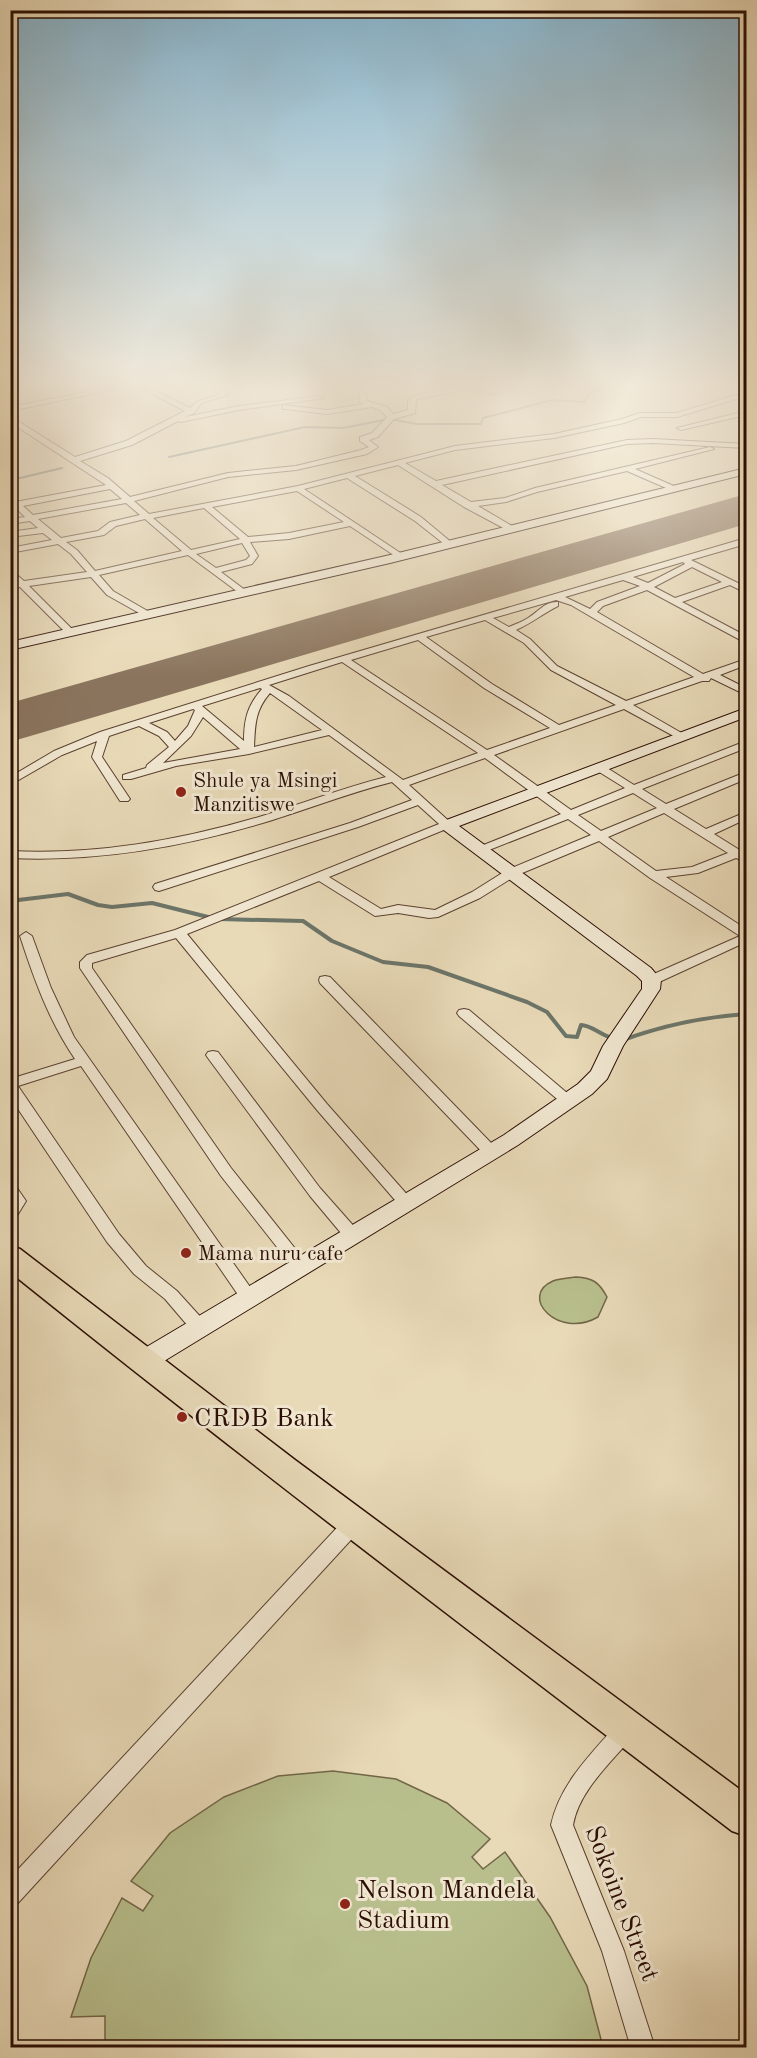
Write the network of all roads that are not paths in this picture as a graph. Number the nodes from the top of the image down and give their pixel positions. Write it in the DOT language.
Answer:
graph roads {
  1 [pos="188,485"];
  2 [pos="314,485"];
  3 [pos="364,485"];
  4 [pos="437,485"];
  5 [pos="557,485"];
  6 [pos="664,485"];
  7 [pos="689,485"];
  8 [pos="112,486"];
  9 [pos="298,489"];
  10 [pos="673,489"];
  11 [pos="129,500"];
  12 [pos="13,505"];
  13 [pos="467,505"];
  14 [pos="206,506"];
  15 [pos="32,518"];
  16 [pos="148,518"];
  17 [pos="10,522"];
  18 [pos="351,523"];
  19 [pos="509,528"];
  20 [pos="43,530"];
  21 [pos="10,536"];
  22 [pos="246,540"];
  23 [pos="747,541"];
  24 [pos="61,542"];
  25 [pos="448,544"];
  26 [pos="10,551"];
  27 [pos="190,552"];
  28 [pos="401,556"];
  29 [pos="688,562"];
  30 [pos="215,571"];
  31 [pos="10,572"];
  32 [pos="95,573"];
  33 [pos="624,577"];
  34 [pos="730,582"];
  35 [pos="22,585"];
  36 [pos="10,586"];
  37 [pos="647,587"];
  38 [pos="747,590"];
  39 [pos="242,592"];
  40 [pos="561,598"];
  41 [pos="673,602"];
  42 [pos="591,613"];
  43 [pos="148,615"];
  44 [pos="487,618"];
  45 [pos="511,629"];
  46 [pos="71,633"];
  47 [pos="421,638"];
  48 [pos="747,640"];
  49 [pos="10,646"];
  50 [pos="344,659"];
  51 [pos="747,662"];
  52 [pos="709,677"];
  53 [pos="266,687"];
  54 [pos="747,692"];
  55 [pos="627,706"];
  56 [pos="198,707"];
  57 [pos="747,712"];
  58 [pos="141,723"];
  59 [pos="557,728"];
  60 [pos="328,732"];
  61 [pos="104,734"];
  62 [pos="681,737"];
  63 [pos="747,744"];
  64 [pos="175,747"];
  65 [pos="249,751"];
  66 [pos="487,755"];
  67 [pos="600,768"];
  68 [pos="145,772"];
  69 [pos="747,775"];
  70 [pos="127,777"];
  71 [pos="398,781"];
  72 [pos="10,782"];
  73 [pos="635,790"];
  74 [pos="536,791"];
  75 [pos="124,799"];
  76 [pos="421,800"];
  77 [pos="667,810"];
  78 [pos="747,815"];
  79 [pos="572,816"];
  80 [pos="447,825"];
  81 [pos="706,834"];
  82 [pos="601,837"];
  83 [pos="480,850"];
  84 [pos="10,854"];
  85 [pos="743,854"];
  86 [pos="511,873"];
  87 [pos="654,874"];
  88 [pos="319,876"];
  89 [pos="159,887"];
  90 [pos="179,933"];
  91 [pos="26,936"];
  92 [pos="747,936"];
  93 [pos="325,980"];
  94 [pos="652,980"];
  95 [pos="464,1013"];
  96 [pos="213,1055"];
  97 [pos="83,1061"];
  98 [pos="10,1085"];
  99 [pos="568,1101"];
  100 [pos="491,1152"];
  101 [pos="10,1189"];
  102 [pos="406,1203"];
  103 [pos="10,1215"];
  104 [pos="352,1235"];
  105 [pos="10,1256"];
  106 [pos="301,1266"];
  107 [pos="249,1298"];
  108 [pos="200,1328"];
  109 [pos="142,1362"];
  110 [pos="353,1524"];
  111 [pos="627,1728"];
  112 [pos="747,1817"];
  113 [pos="10,1896"];
  114 [pos="643,2048"];
  1 -- 11 [label="street"];
  2 -- 9 [label="street"];
  3 -- 25 [label="street"];
  4 -- 13 [label="street"];
  5 -- 13 [label="street"];
  6 -- 10 [label="street"];
  7 -- 10 [label="street"];
  8 -- 11 [label="street"];
  8 -- 12 [label="street"];
  9 -- 14 [label="street"];
  9 -- 18 [label="street"];
  10 -- 19 [label="street"];
  11 -- 15 [label="street"];
  11 -- 16 [label="street"];
  12 -- 15 [label="street"];
  13 -- 19 [label="street"];
  14 -- 16 [label="street"];
  14 -- 22 [label="street"];
  15 -- 17 [label="street"];
  15 -- 20 [label="street"];
  16 -- 24 [label="street"];
  16 -- 27 [label="street"];
  18 -- 22 [label="street"];
  18 -- 28 [label="street"];
  19 -- 25 [label="street"];
  20 -- 21 [label="street"];
  20 -- 24 [label="street"];
  22 -- 27 [label="street"];
  22 -- 30 [label="street"];
  23 -- 29 [label="street"];
  24 -- 26 [label="street"];
  24 -- 32 [label="street"];
  25 -- 28 [label="street"];
  27 -- 30 [label="street"];
  27 -- 32 [label="street"];
  28 -- 39 [label="street"];
  29 -- 33 [label="street"];
  29 -- 34 [label="street"];
  29 -- 37 [label="street"];
  30 -- 39 [label="street"];
  31 -- 35 [label="street"];
  32 -- 35 [label="street"];
  32 -- 43 [label="street"];
  33 -- 37 [label="street"];
  33 -- 40 [label="street"];
  34 -- 38 [label="street"];
  34 -- 41 [label="street"];
  35 -- 36 [label="street"];
  35 -- 46 [label="street"];
  37 -- 41 [label="street"];
  37 -- 42 [label="street"];
  39 -- 43 [label="street"];
  40 -- 42 [label="street"];
  40 -- 44 [label="street"];
  40 -- 45 [label="street"];
  41 -- 48 [label="street"];
  42 -- 52 [label="street"];
  43 -- 46 [label="street"];
  44 -- 45 [label="street"];
  44 -- 47 [label="street"];
  45 -- 55 [label="street"];
  46 -- 49 [label="street"];
  47 -- 50 [label="street"];
  47 -- 59 [label="street"];
  50 -- 53 [label="street"];
  50 -- 66 [label="street"];
  51 -- 52 [label="street"];
  52 -- 54 [label="street"];
  52 -- 55 [label="street"];
  53 -- 56 [label="street"];
  53 -- 60 [label="street"];
  53 -- 65 [label="street"];
  55 -- 59 [label="street"];
  55 -- 62 [label="street"];
  56 -- 58 [label="street"];
  56 -- 64 [label="street"];
  56 -- 65 [label="street"];
  57 -- 62 [label="street"];
  58 -- 61 [label="street"];
  58 -- 64 [label="street"];
  59 -- 66 [label="street"];
  60 -- 65 [label="street"];
  60 -- 71 [label="street"];
  61 -- 72 [label="street"];
  61 -- 75 [label="street"];
  62 -- 67 [label="street"];
  63 -- 73 [label="street"];
  64 -- 68 [label="street"];
  65 -- 68 [label="street"];
  66 -- 71 [label="street"];
  66 -- 74 [label="street"];
  67 -- 73 [label="street"];
  67 -- 74 [label="street"];
  68 -- 70 [label="street"];
  69 -- 77 [label="street"];
  71 -- 76 [label="street"];
  71 -- 84 [label="street"];
  73 -- 77 [label="street"];
  73 -- 79 [label="street"];
  74 -- 79 [label="street"];
  74 -- 80 [label="street"];
  76 -- 80 [label="street"];
  76 -- 89 [label="street"];
  77 -- 81 [label="street"];
  77 -- 82 [label="street"];
  78 -- 81 [label="street"];
  79 -- 82 [label="street"];
  79 -- 83 [label="street"];
  80 -- 83 [label="street"];
  80 -- 88 [label="street"];
  81 -- 85 [label="street"];
  82 -- 86 [label="street"];
  82 -- 87 [label="street"];
  83 -- 86 [label="street"];
  85 -- 87 [label="street"];
  86 -- 88 [label="street"];
  86 -- 94 [label="street"];
  87 -- 92 [label="street"];
  88 -- 90 [label="street"];
  90 -- 102 [label="street"];
  90 -- 106 [label="street"];
  91 -- 97 [label="street"];
  92 -- 94 [label="street"];
  93 -- 100 [label="street"];
  94 -- 99 [label="street"];
  95 -- 99 [label="street"];
  96 -- 104 [label="street"];
  97 -- 98 [label="street"];
  97 -- 107 [label="street"];
  98 -- 108 [label="street"];
  99 -- 100 [label="street"];
  100 -- 102 [label="street"];
  101 -- 103 [label="street"];
  102 -- 104 [label="street"];
  104 -- 106 [label="street"];
  105 -- 109 [label="highway"];
  106 -- 107 [label="street"];
  107 -- 108 [label="street"];
  108 -- 109 [label="street"];
  109 -- 110 [label="highway"];
  110 -- 111 [label="highway"];
  110 -- 113 [label="street"];
  111 -- 112 [label="highway"];
  111 -- 114 [label="street, Sokoine Street"];
}
